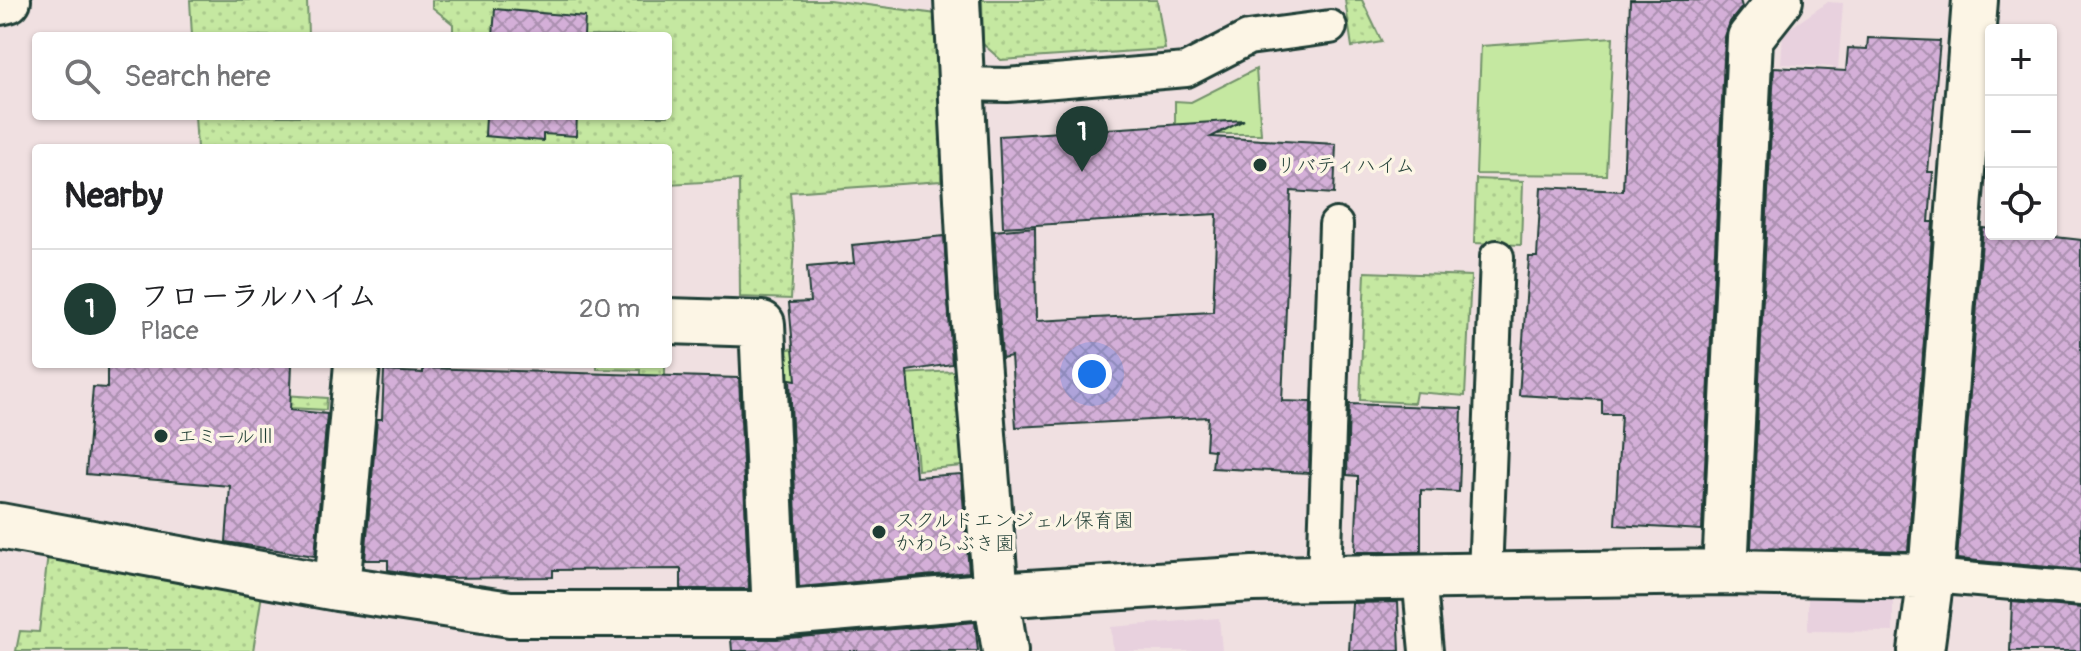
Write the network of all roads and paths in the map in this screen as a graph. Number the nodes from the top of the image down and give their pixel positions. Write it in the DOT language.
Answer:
graph roads {
  1 [pos="8,0"];
  2 [pos="957,0"];
  3 [pos="1780,0"];
  4 [pos="1975,0"];
  5 [pos="0,2"];
  6 [pos="1330,27"];
  7 [pos="961,84"];
  8 [pos="1336,225"];
  9 [pos="1497,257"];
  10 [pos="672,321"];
  11 [pos="357,368"];
  12 [pos="0,526"];
  13 [pos="1725,572"];
  14 [pos="1419,576"];
  15 [pos="1485,576"];
  16 [pos="1931,576"];
  17 [pos="1324,578"];
  18 [pos="337,588"];
  19 [pos="2081,589"];
  20 [pos="996,595"];
  21 [pos="775,614"];
  22 [pos="1005,651"];
  23 [pos="1426,651"];
  24 [pos="1921,651"];
  1 -- 5 [label="street"];
  2 -- 7 [label="street"];
  3 -- 13 [label="street"];
  4 -- 16 [label="street"];
  6 -- 7 [label="lane"];
  7 -- 20 [label="street"];
  8 -- 17 [label="lane"];
  9 -- 15 [label="lane"];
  10 -- 21 [label="street"];
  11 -- 18 [label="street"];
  12 -- 18 [label="street"];
  13 -- 15 [label="street"];
  13 -- 16 [label="street"];
  14 -- 15 [label="street"];
  14 -- 17 [label="street"];
  14 -- 23 [label="lane"];
  16 -- 19 [label="lane"];
  16 -- 24 [label="street"];
  17 -- 20 [label="street"];
  18 -- 21 [label="street"];
  20 -- 21 [label="street"];
  20 -- 22 [label="street"];
}
